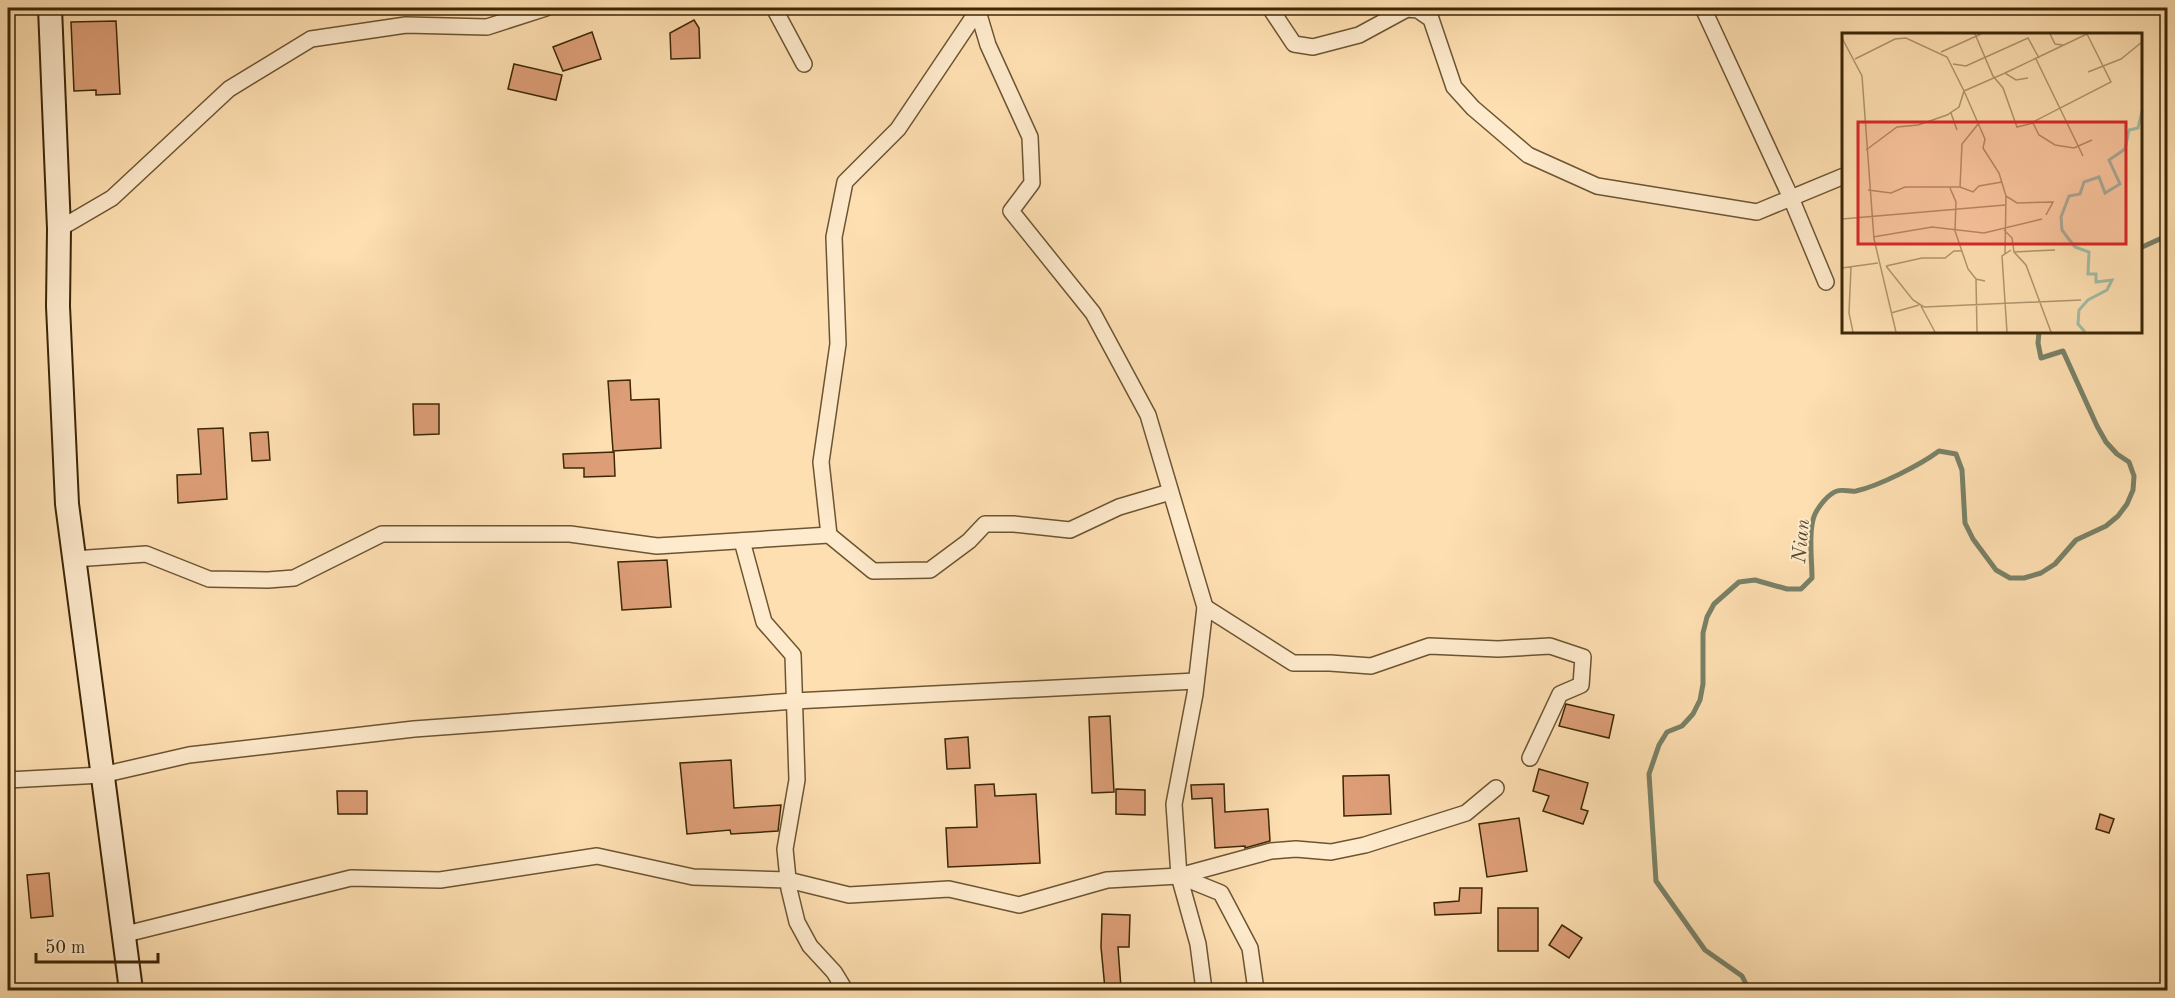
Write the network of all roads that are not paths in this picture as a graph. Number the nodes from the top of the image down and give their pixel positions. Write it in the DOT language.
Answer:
graph roads {
  1 [pos="50,8"];
  2 [pos="546,8"];
  3 [pos="774,8"];
  4 [pos="1270,8"];
  5 [pos="1408,8"];
  6 [pos="1703,8"];
  7 [pos="978,9"];
  8 [pos="804,64"];
  9 [pos="1842,177"];
  10 [pos="1791,198"];
  11 [pos="59,229"];
  12 [pos="1826,282"];
  13 [pos="1170,492"];
  14 [pos="829,535"];
  15 [pos="742,541"];
  16 [pos="74,559"];
  17 [pos="1204,607"];
  18 [pos="1196,681"];
  19 [pos="794,701"];
  20 [pos="1530,758"];
  21 [pos="102,775"];
  22 [pos="8,780"];
  23 [pos="1496,788"];
  24 [pos="1179,876"];
  25 [pos="788,880"];
  26 [pos="122,936"];
  27 [pos="131,990"];
  28 [pos="845,990"];
  29 [pos="1204,990"];
  30 [pos="1256,990"];
  1 -- 11 [label="main road"];
  2 -- 11 [label="street"];
  3 -- 8 [label="street"];
  4 -- 5 [label="street"];
  5 -- 10 [label="street"];
  6 -- 10 [label="street"];
  7 -- 13 [label="street"];
  7 -- 14 [label="street"];
  9 -- 10 [label="street"];
  10 -- 12 [label="street"];
  11 -- 16 [label="main road"];
  13 -- 14 [label="street"];
  13 -- 17 [label="street"];
  14 -- 15 [label="street"];
  15 -- 16 [label="street"];
  15 -- 19 [label="street"];
  16 -- 21 [label="main road"];
  17 -- 18 [label="street"];
  17 -- 20 [label="street"];
  18 -- 19 [label="street"];
  18 -- 24 [label="street"];
  19 -- 21 [label="street"];
  19 -- 25 [label="street"];
  21 -- 22 [label="street"];
  21 -- 26 [label="main road"];
  23 -- 24 [label="street"];
  24 -- 25 [label="street"];
  24 -- 29 [label="street"];
  24 -- 30 [label="street"];
  25 -- 26 [label="street"];
  25 -- 28 [label="street"];
  26 -- 27 [label="main road"];
}
